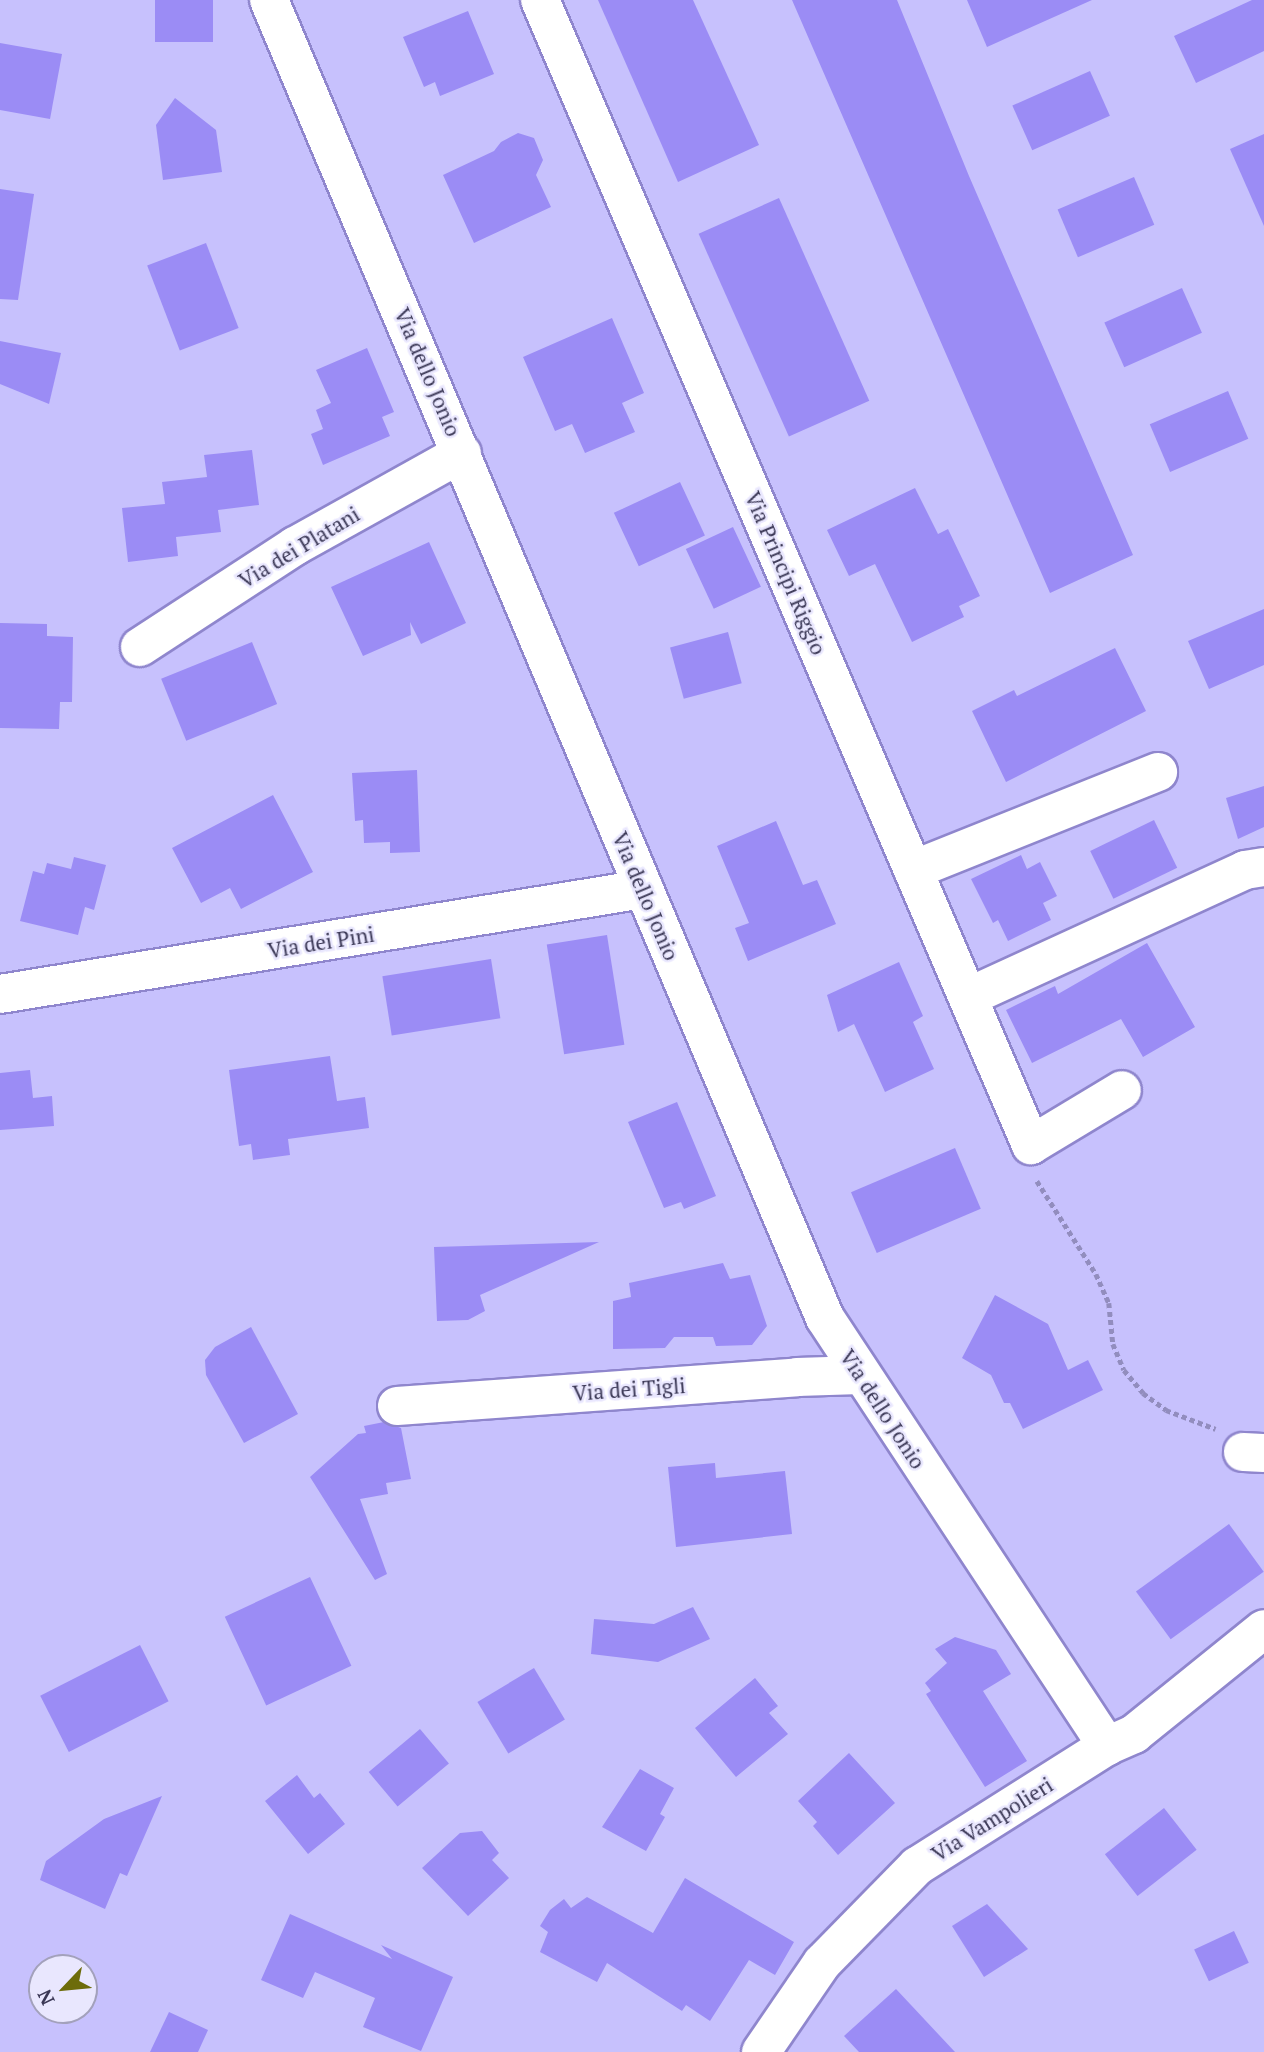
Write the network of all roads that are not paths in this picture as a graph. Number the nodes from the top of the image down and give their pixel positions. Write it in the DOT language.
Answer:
graph roads {
  1 [pos="269,0"];
  2 [pos="540,0"];
  3 [pos="462,453"];
  4 [pos="140,648"];
  5 [pos="1158,772"];
  6 [pos="1264,867"];
  7 [pos="914,870"];
  8 [pos="643,889"];
  9 [pos="0,994"];
  10 [pos="968,997"];
  11 [pos="1122,1090"];
  12 [pos="860,1375"];
  13 [pos="397,1406"];
  14 [pos="1264,1629"];
  15 [pos="1107,1746"];
  16 [pos="761,2052"];
  1 -- 3 [label="street, Via dello Jonio"];
  2 -- 7 [label="street, Via Principi Riggio"];
  3 -- 4 [label="street, Via dei Platani"];
  3 -- 8 [label="street, Via dello Jonio"];
  5 -- 7 [label="street"];
  6 -- 10 [label="street"];
  7 -- 10 [label="street, Via Principi Riggio"];
  8 -- 9 [label="street, Via dei Pini"];
  8 -- 12 [label="street, Via dello Jonio"];
  10 -- 11 [label="street, Via Principi Riggio"];
  12 -- 13 [label="street, Via dei Tigli"];
  12 -- 15 [label="street, Via dello Jonio"];
  14 -- 15 [label="street, Via Vampolieri"];
  15 -- 16 [label="street, Via Vampolieri"];
}
